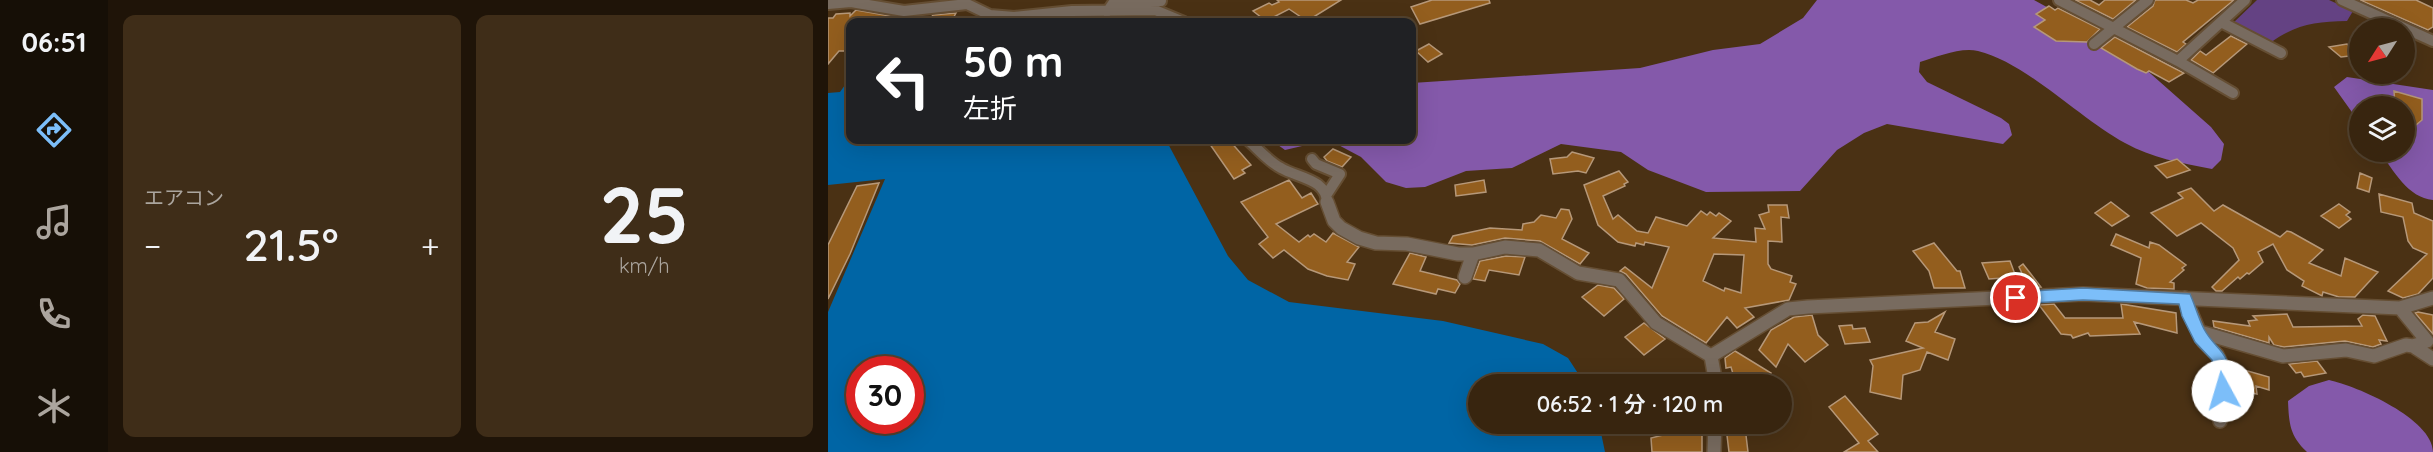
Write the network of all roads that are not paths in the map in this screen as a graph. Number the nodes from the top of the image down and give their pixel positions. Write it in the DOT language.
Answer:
graph roads {
  1 [pos="1161,0"];
  2 [pos="2060,0"];
  3 [pos="2148,0"];
  4 [pos="2245,0"];
  5 [pos="2342,0"];
  6 [pos="828,4"];
  7 [pos="1107,12"];
  8 [pos="1174,18"];
  9 [pos="1191,18"];
  10 [pos="2221,22"];
  11 [pos="2114,29"];
  12 [pos="2433,41"];
  13 [pos="2094,44"];
  14 [pos="2281,53"];
  15 [pos="2178,62"];
  16 [pos="2233,93"];
  17 [pos="1253,144"];
  18 [pos="1312,159"];
  19 [pos="1327,194"];
  20 [pos="1473,254"];
  21 [pos="1465,277"];
  22 [pos="2185,298"];
  23 [pos="2433,298"];
  24 [pos="2400,308"];
  25 [pos="2200,332"];
  26 [pos="2414,346"];
  27 [pos="1711,356"];
  28 [pos="2433,359"];
  29 [pos="1714,374"];
  30 [pos="2220,421"];
  31 [pos="1715,434"];
  32 [pos="1714,452"];
  1 -- 7 [label="street"];
  1 -- 9 [label="street"];
  2 -- 11 [label="street"];
  3 -- 11 [label="street"];
  4 -- 10 [label="street"];
  5 -- 12 [label="street"];
  6 -- 7 [label="street"];
  7 -- 8 [label="street"];
  10 -- 14 [label="street"];
  10 -- 15 [label="street"];
  11 -- 13 [label="street"];
  11 -- 15 [label="street"];
  15 -- 16 [label="street"];
  17 -- 19 [label="street"];
  18 -- 19 [label="street"];
  19 -- 20 [label="street"];
  20 -- 21 [label="street"];
  20 -- 27 [label="street"];
  22 -- 24 [label="street"];
  22 -- 25 [label="street"];
  22 -- 27 [label="street"];
  23 -- 24 [label="street"];
  24 -- 26 [label="street"];
  25 -- 26 [label="street"];
  25 -- 30 [label="street"];
  26 -- 28 [label="street"];
  27 -- 29 [label="street"];
  31 -- 32 [label="street"];
}
